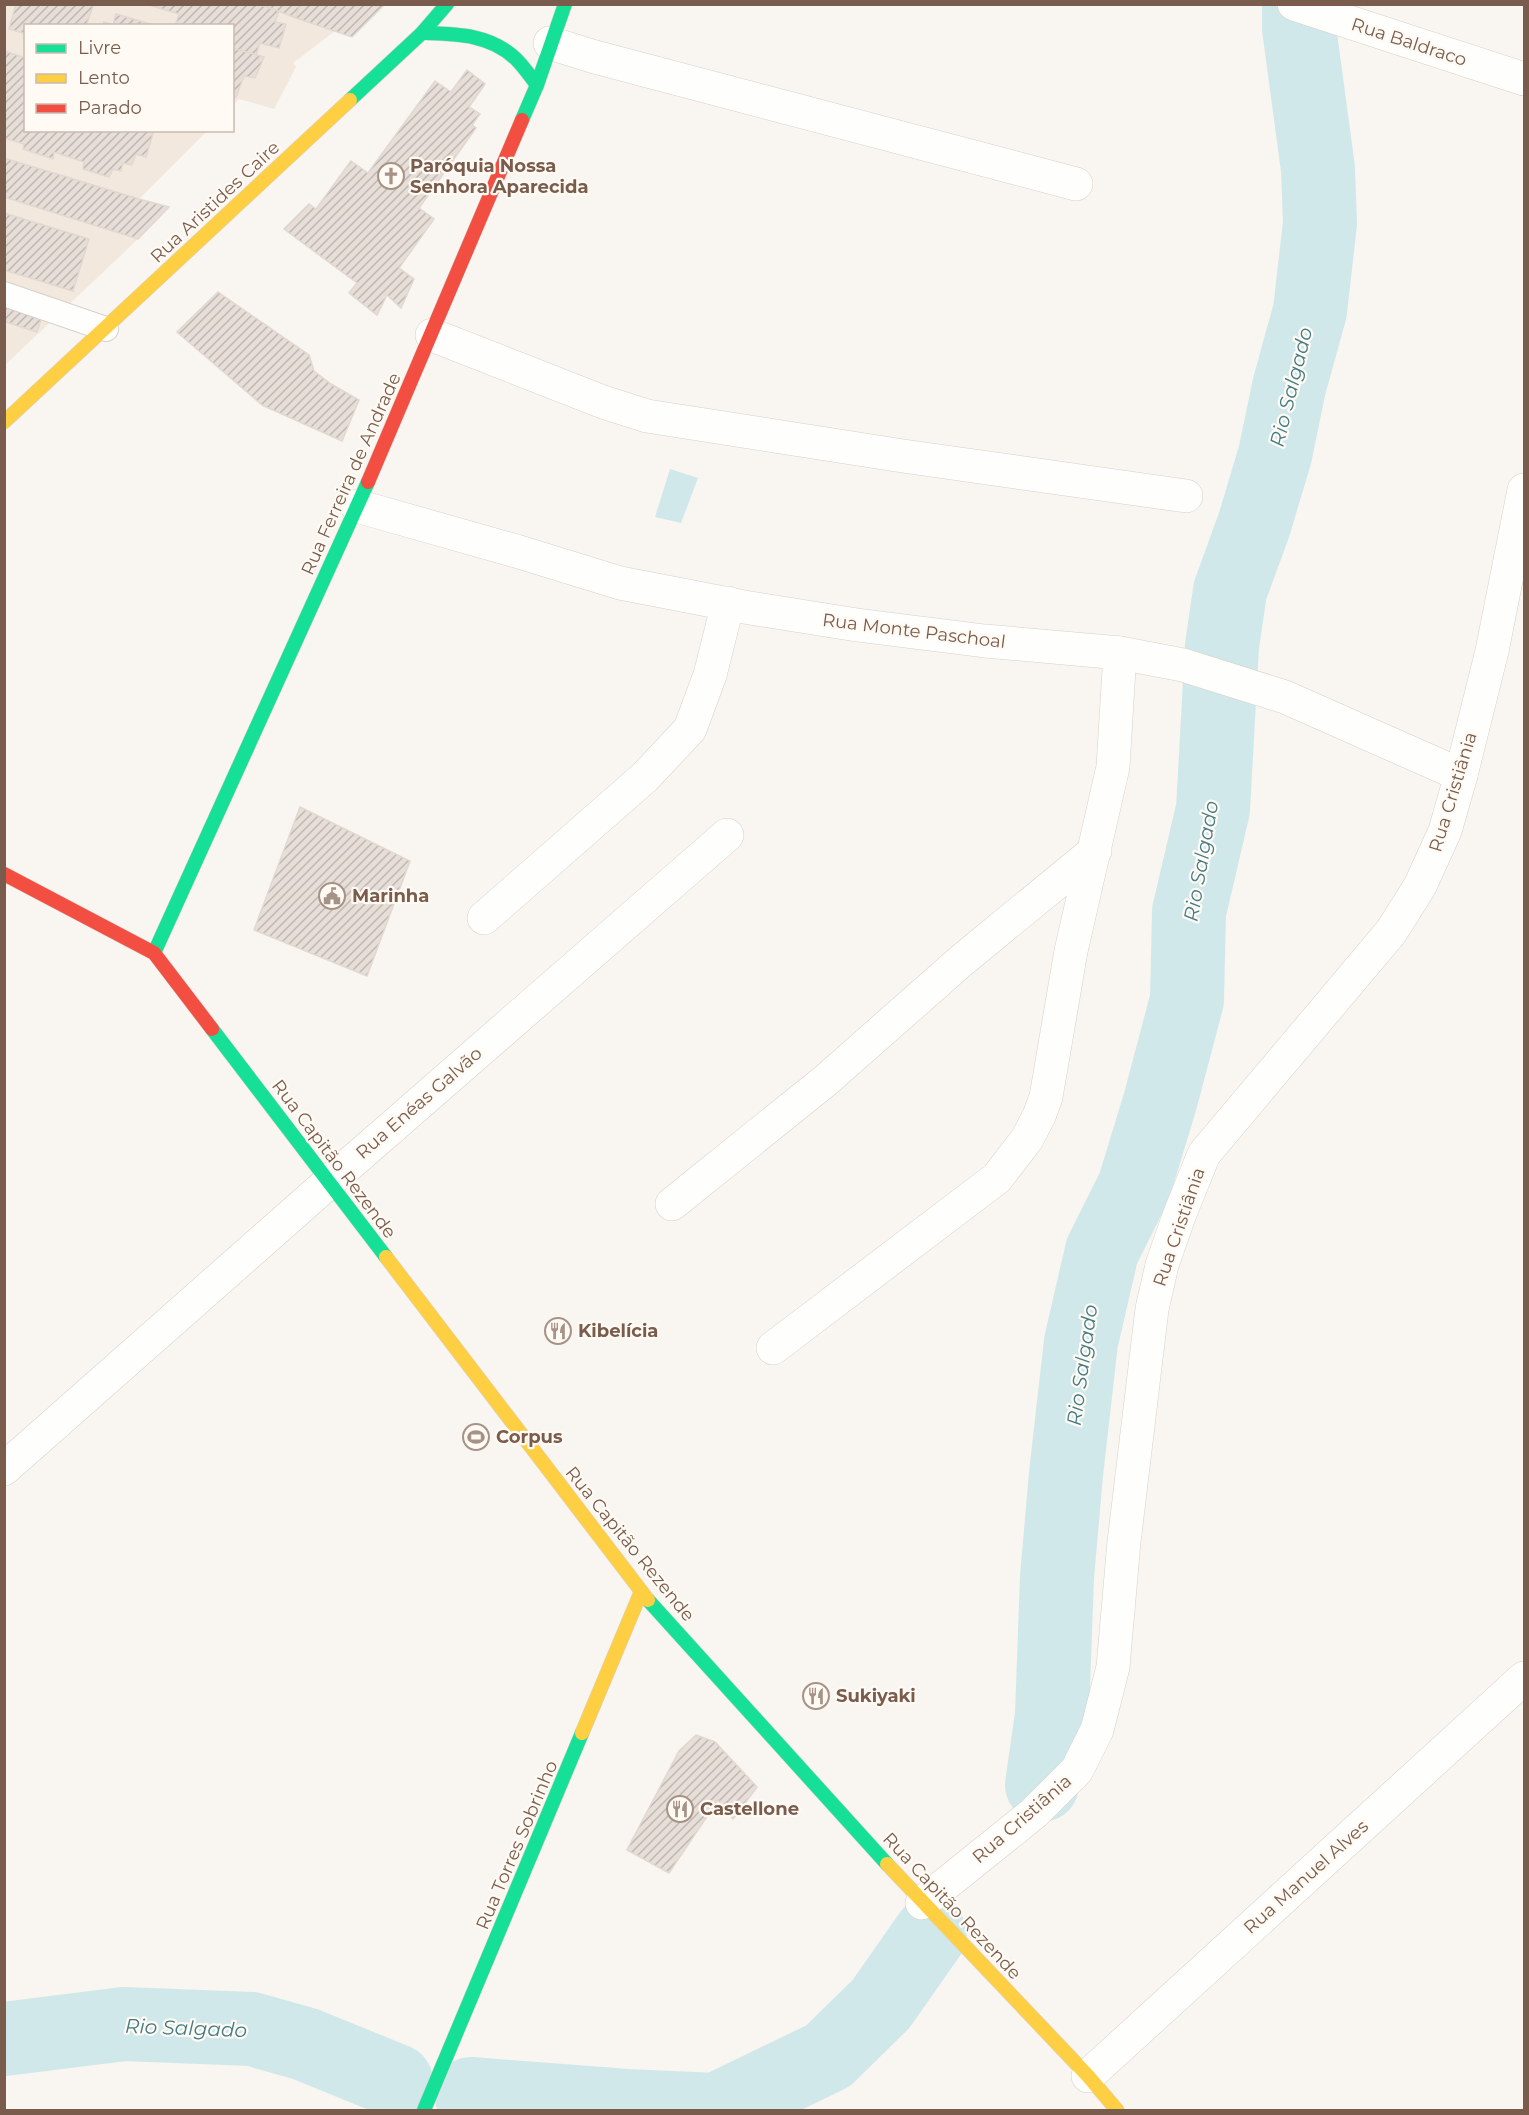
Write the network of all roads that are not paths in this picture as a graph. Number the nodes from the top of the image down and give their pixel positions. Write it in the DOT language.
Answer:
graph roads {
  1 [pos="447,4"];
  2 [pos="565,4"];
  3 [pos="1294,4"];
  4 [pos="422,33"];
  5 [pos="550,43"];
  6 [pos="1524,80"];
  7 [pos="537,85"];
  8 [pos="1076,184"];
  9 [pos="4,294"];
  10 [pos="106,329"];
  11 [pos="432,335"];
  12 [pos="4,422"];
  13 [pos="1524,490"];
  14 [pos="1186,496"];
  15 [pos="357,506"];
  16 [pos="728,603"];
  17 [pos="1120,653"];
  18 [pos="1461,775"];
  19 [pos="727,835"];
  20 [pos="1095,851"];
  21 [pos="4,874"];
  22 [pos="484,918"];
  23 [pos="154,953"];
  24 [pos="329,1182"];
  25 [pos="672,1204"];
  26 [pos="773,1348"];
  27 [pos="4,1469"];
  28 [pos="641,1592"];
  29 [pos="1524,1678"];
  30 [pos="922,1903"];
  31 [pos="1088,2076"];
  32 [pos="424,2110"];
  33 [pos="1117,2110"];
  1 -- 4 [label="street, Rua Aristides Caire"];
  2 -- 5 [label="street, Rua Ferreira de Andrade"];
  3 -- 6 [label="street, Rua Baldraco"];
  4 -- 7 [label="street"];
  4 -- 10 [label="street, Rua Aristides Caire"];
  5 -- 7 [label="street, Rua Ferreira de Andrade"];
  5 -- 8 [label="street"];
  7 -- 11 [label="street, Rua Ferreira de Andrade"];
  9 -- 10 [label="lane"];
  10 -- 12 [label="street, Rua Aristides Caire"];
  11 -- 14 [label="street"];
  11 -- 15 [label="street, Rua Ferreira de Andrade"];
  13 -- 18 [label="street, Rua Cristiânia"];
  15 -- 16 [label="street, Rua Monte Paschoal"];
  15 -- 23 [label="street, Rua Ferreira de Andrade"];
  16 -- 17 [label="street, Rua Monte Paschoal"];
  16 -- 22 [label="street"];
  17 -- 18 [label="street, Rua Monte Paschoal"];
  17 -- 20 [label="street"];
  18 -- 30 [label="street, Rua Cristiânia"];
  19 -- 24 [label="street, Rua Enéas Galvão"];
  20 -- 25 [label="street"];
  20 -- 26 [label="street"];
  21 -- 23 [label="street, Rua Capitão Rezende"];
  23 -- 24 [label="street, Rua Capitão Rezende"];
  24 -- 27 [label="street, Rua Enéas Galvão"];
  24 -- 28 [label="street, Rua Capitão Rezende"];
  28 -- 30 [label="street, Rua Capitão Rezende"];
  28 -- 32 [label="street, Rua Torres Sobrinho"];
  29 -- 31 [label="street, Rua Manuel Alves"];
  30 -- 31 [label="street, Rua Capitão Rezende"];
  31 -- 33 [label="street, Rua Capitão Rezende"];
}
